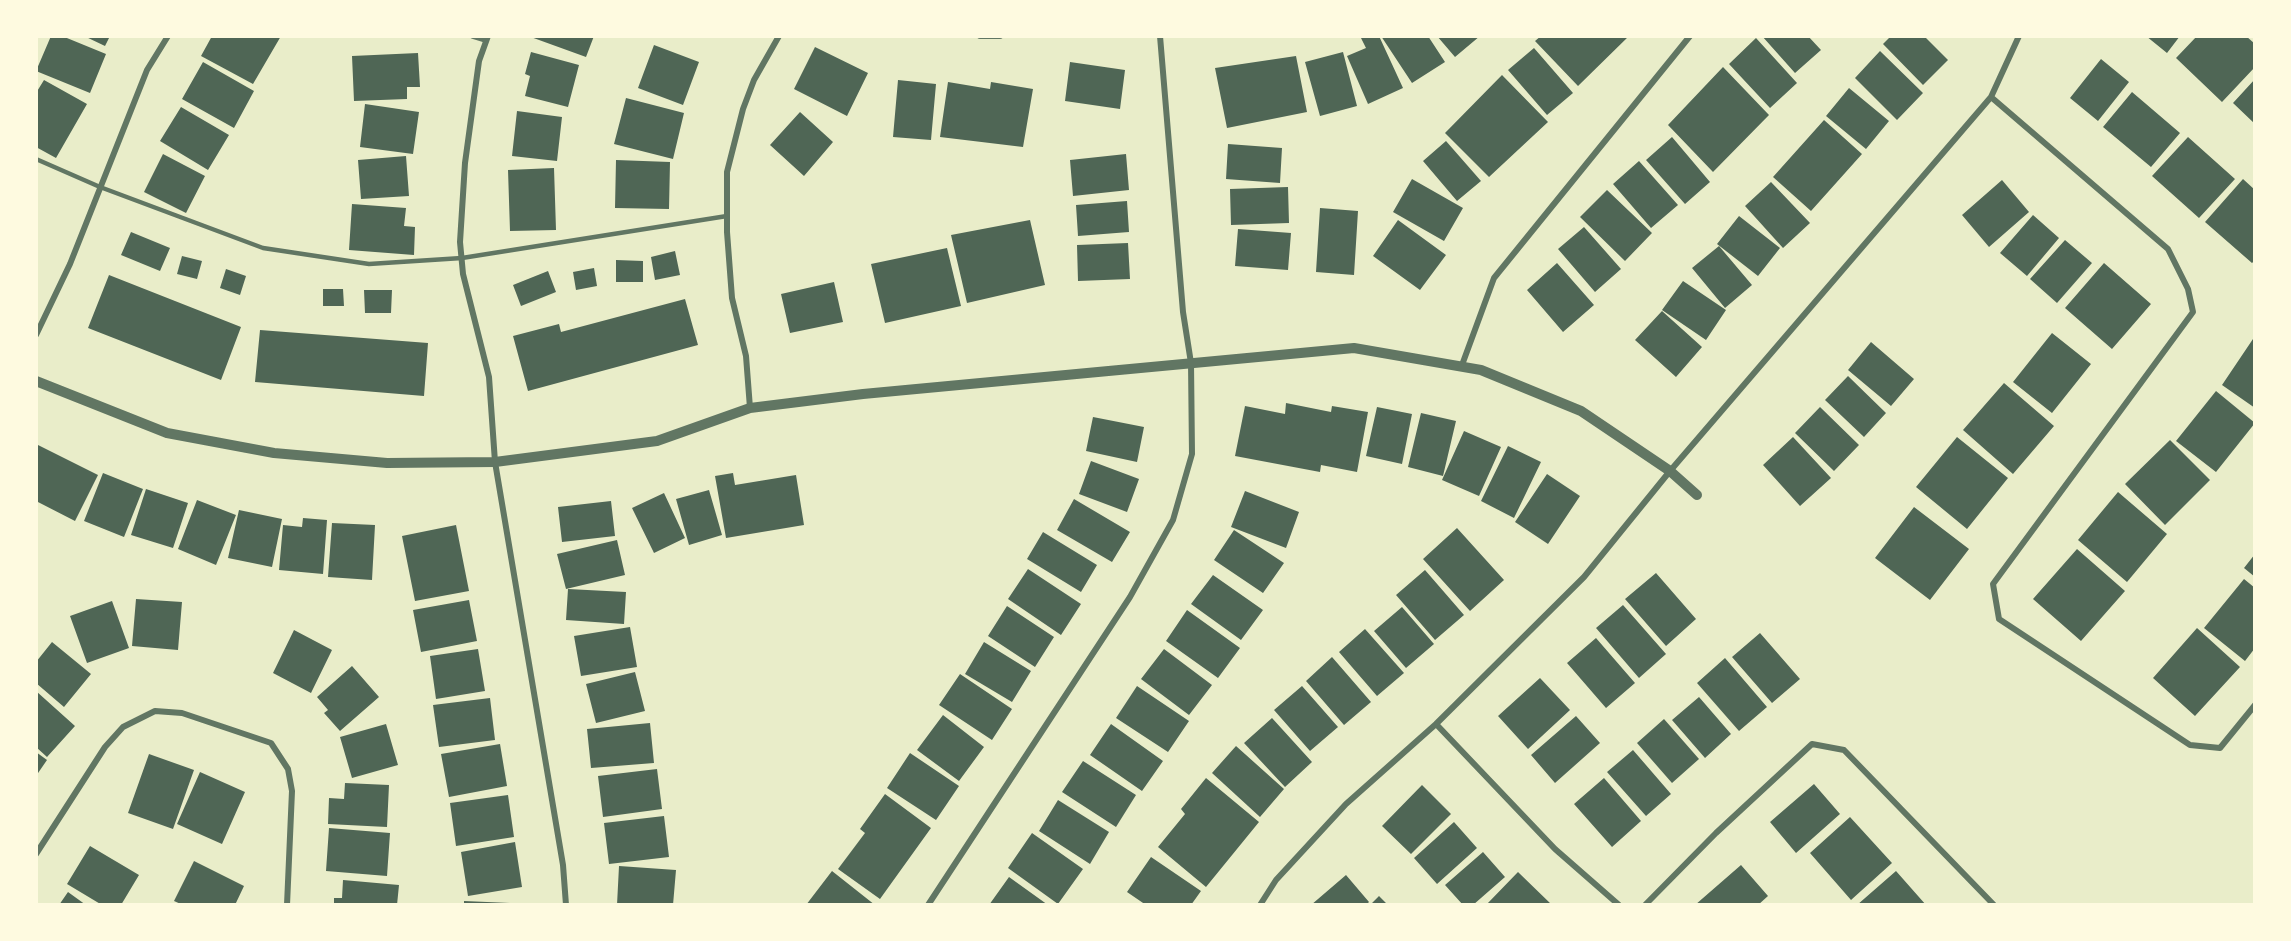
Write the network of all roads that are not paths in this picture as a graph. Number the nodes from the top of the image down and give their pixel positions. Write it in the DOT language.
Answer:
graph roads {
  1 [pos="168,36"];
  2 [pos="473,36"];
  3 [pos="779,36"];
  4 [pos="980,36"];
  5 [pos="1000,36"];
  6 [pos="1160,36"];
  7 [pos="1690,36"];
  8 [pos="2019,36"];
  9 [pos="487,38"];
  10 [pos="1991,97"];
  11 [pos="36,159"];
  12 [pos="100,187"];
  13 [pos="727,216"];
  14 [pos="462,258"];
  15 [pos="36,335"];
  16 [pos="1191,363"];
  17 [pos="1462,366"];
  18 [pos="36,381"];
  19 [pos="750,408"];
  20 [pos="495,462"];
  21 [pos="1670,471"];
  22 [pos="1697,495"];
  23 [pos="2255,705"];
  24 [pos="1436,724"];
  25 [pos="36,854"];
  26 [pos="287,905"];
  27 [pos="566,905"];
  28 [pos="928,905"];
  29 [pos="1260,905"];
  30 [pos="1619,905"];
  31 [pos="1645,905"];
  32 [pos="1994,905"];
  1 -- 12 [label="street"];
  2 -- 9 [label="street"];
  3 -- 13 [label="street"];
  4 -- 5 [label="street"];
  6 -- 16 [label="street"];
  7 -- 17 [label="street"];
  8 -- 10 [label="street"];
  9 -- 14 [label="street"];
  10 -- 21 [label="street"];
  10 -- 23 [label="street"];
  11 -- 12 [label="lane"];
  12 -- 14 [label="lane"];
  12 -- 15 [label="street"];
  13 -- 14 [label="lane"];
  13 -- 19 [label="street"];
  14 -- 20 [label="street"];
  16 -- 17 [label="street"];
  16 -- 19 [label="street"];
  16 -- 28 [label="street"];
  17 -- 21 [label="street"];
  18 -- 20 [label="street"];
  19 -- 20 [label="street"];
  20 -- 27 [label="street"];
  21 -- 22 [label="street"];
  21 -- 24 [label="street"];
  24 -- 29 [label="street"];
  24 -- 30 [label="street"];
  25 -- 26 [label="street"];
  31 -- 32 [label="street"];
}
